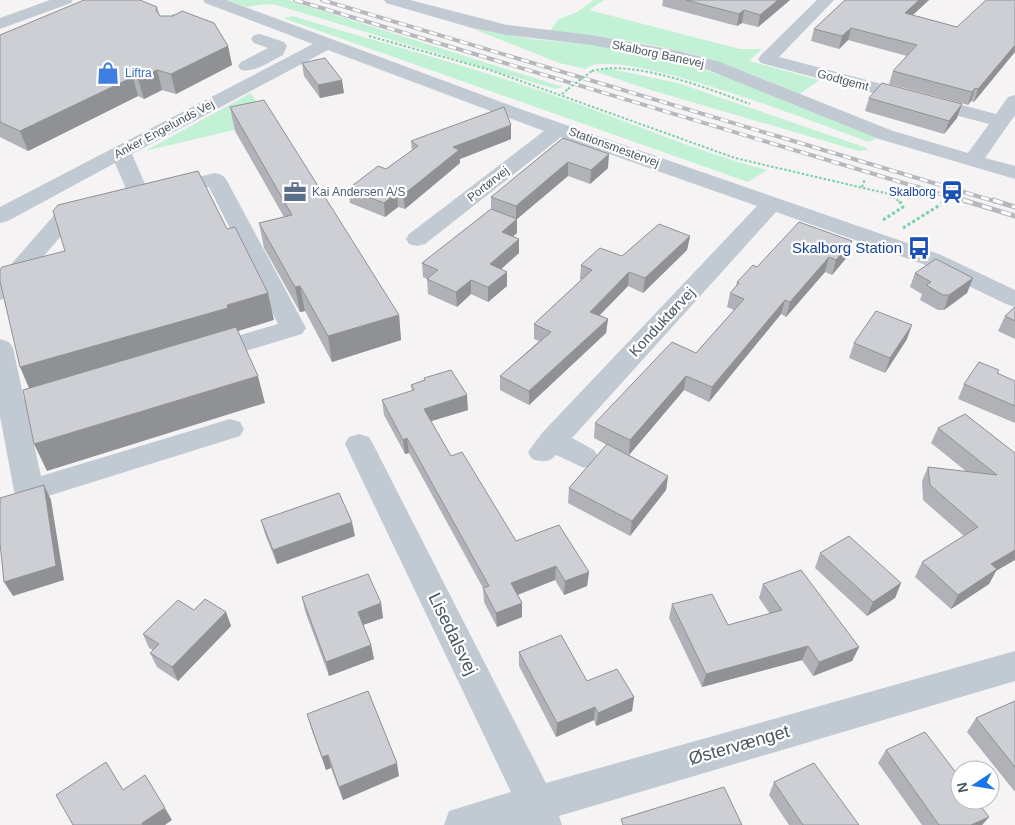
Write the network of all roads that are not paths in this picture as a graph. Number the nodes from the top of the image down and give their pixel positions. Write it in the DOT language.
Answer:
graph roads {
  1 [pos="65,0"];
  2 [pos="392,0"];
  3 [pos="826,0"];
  4 [pos="217,2"];
  5 [pos="424,4"];
  6 [pos="176,20"];
  7 [pos="0,24"];
  8 [pos="260,39"];
  9 [pos="328,43"];
  10 [pos="228,75"];
  11 [pos="1015,101"];
  12 [pos="1000,121"];
  13 [pos="560,128"];
  14 [pos="121,152"];
  15 [pos="972,161"];
  16 [pos="1015,173"];
  17 [pos="124,202"];
  18 [pos="772,204"];
  19 [pos="0,216"];
  20 [pos="417,239"];
  21 [pos="0,292"];
  22 [pos="1015,299"];
  23 [pos="0,348"];
  24 [pos="190,359"];
  25 [pos="87,389"];
  26 [pos="13,412"];
  27 [pos="230,428"];
  28 [pos="359,444"];
  29 [pos="584,457"];
  30 [pos="1015,666"];
  31 [pos="540,814"];
  32 [pos="463,825"];
  1 -- 7 [label="street"];
  2 -- 5 [label="street, Skalborg Banevej"];
  3 -- 12 [label="street, Godtgemt"];
  4 -- 6 [label="street"];
  4 -- 9 [label="street, Stationsmestervej"];
  5 -- 15 [label="street, Skalborg Banevej"];
  8 -- 10 [label="street"];
  9 -- 13 [label="street, Stationsmestervej"];
  9 -- 14 [label="street, Anker Engelunds Vej"];
  11 -- 12 [label="street"];
  12 -- 15 [label="street"];
  13 -- 18 [label="street, Stationsmestervej"];
  13 -- 20 [label="street, Portørvej"];
  14 -- 17 [label="street"];
  14 -- 19 [label="street, Anker Engelunds Vej"];
  15 -- 16 [label="street, Skalborg Banevej"];
  17 -- 21 [label="street"];
  17 -- 24 [label="street"];
  18 -- 22 [label="street, Stationsmestervej"];
  18 -- 29 [label="street, Konduktørvej"];
  23 -- 26 [label="street"];
  25 -- 26 [label="street"];
  26 -- 27 [label="street"];
  28 -- 31 [label="street, Lisedalsvej"];
  30 -- 31 [label="street, Østervænget"];
  31 -- 32 [label="street, Østervænget"];
}
